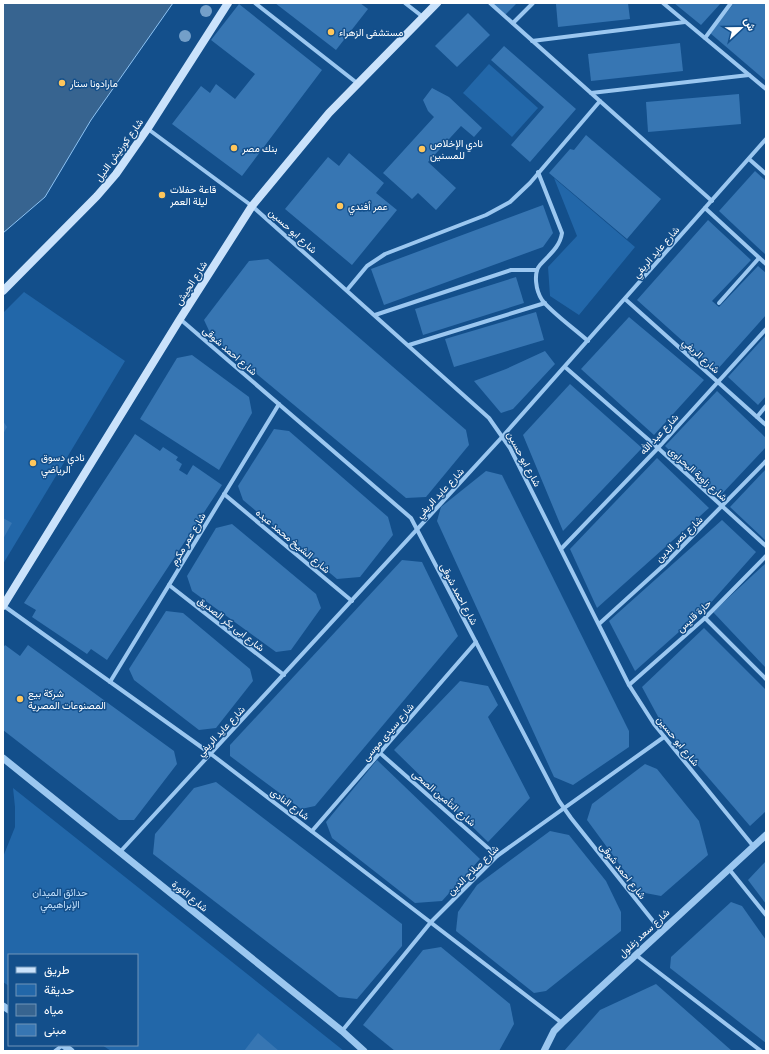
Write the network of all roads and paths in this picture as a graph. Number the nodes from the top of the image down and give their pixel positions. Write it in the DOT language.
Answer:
graph roads {
  1 [pos="228,3"];
  2 [pos="255,3"];
  3 [pos="405,3"];
  4 [pos="437,3"];
  5 [pos="490,3"];
  6 [pos="533,3"];
  7 [pos="663,3"];
  8 [pos="731,3"];
  9 [pos="423,17"];
  10 [pos="685,22"];
  11 [pos="513,23"];
  12 [pos="705,38"];
  13 [pos="532,41"];
  14 [pos="749,75"];
  15 [pos="357,83"];
  16 [pos="766,90"];
  17 [pos="591,92"];
  18 [pos="600,101"];
  19 [pos="148,128"];
  20 [pos="766,139"];
  21 [pos="749,159"];
  22 [pos="538,172"];
  23 [pos="766,174"];
  24 [pos="712,201"];
  25 [pos="252,206"];
  26 [pos="705,208"];
  27 [pos="759,258"];
  28 [pos="766,264"];
  29 [pos="537,270"];
  30 [pos="347,290"];
  31 [pos="3,291"];
  32 [pos="625,299"];
  33 [pos="545,303"];
  34 [pos="719,303"];
  35 [pos="375,315"];
  36 [pos="180,318"];
  37 [pos="766,329"];
  38 [pos="588,340"];
  39 [pos="409,344"];
  40 [pos="565,367"];
  41 [pos="718,382"];
  42 [pos="279,404"];
  43 [pos="766,406"];
  44 [pos="757,417"];
  45 [pos="766,425"];
  46 [pos="503,436"];
  47 [pos="658,448"];
  48 [pos="766,461"];
  49 [pos="224,494"];
  50 [pos="723,507"];
  51 [pos="418,529"];
  52 [pos="766,546"];
  53 [pos="561,549"];
  54 [pos="766,556"];
  55 [pos="169,585"];
  56 [pos="352,601"];
  57 [pos="3,606"];
  58 [pos="705,618"];
  59 [pos="599,624"];
  60 [pos="476,642"];
  61 [pos="284,675"];
  62 [pos="766,679"];
  63 [pos="110,682"];
  64 [pos="629,685"];
  65 [pos="664,737"];
  66 [pos="380,753"];
  67 [pos="211,754"];
  68 [pos="3,758"];
  69 [pos="564,808"];
  70 [pos="312,832"];
  71 [pos="766,835"];
  72 [pos="754,847"];
  73 [pos="120,852"];
  74 [pos="497,856"];
  75 [pos="728,869"];
  76 [pos="766,915"];
  77 [pos="431,922"];
  78 [pos="661,931"];
  79 [pos="635,954"];
  80 [pos="562,1022"];
  81 [pos="342,1031"];
  82 [pos="364,1051"];
  83 [pos="544,1051"];
  84 [pos="761,1051"];
  1 -- 19 [label="main road, شارع كورنيش النيل"];
  2 -- 15 [label="street"];
  3 -- 9 [label="street"];
  4 -- 9 [label="main road, شارع الجيش"];
  5 -- 11 [label="street"];
  6 -- 11 [label="street"];
  7 -- 10 [label="street"];
  8 -- 12 [label="street"];
  9 -- 15 [label="main road, شارع الجيش"];
  10 -- 12 [label="street"];
  10 -- 13 [label="street"];
  11 -- 13 [label="street"];
  12 -- 14 [label="street"];
  13 -- 17 [label="street"];
  14 -- 16 [label="street"];
  14 -- 17 [label="street"];
  15 -- 25 [label="main road, شارع الجيش"];
  17 -- 18 [label="street"];
  18 -- 22 [label="street"];
  18 -- 24 [label="street"];
  19 -- 25 [label="street, شارع ابو حسين"];
  19 -- 31 [label="main road, شارع كورنيش النيل"];
  20 -- 21 [label="street, شارع عايد الريفي"];
  21 -- 23 [label="street"];
  21 -- 24 [label="street, شارع عايد الريفي"];
  22 -- 29 [label="street"];
  22 -- 30 [label="street"];
  24 -- 26 [label="street, شارع عايد الريفي"];
  25 -- 30 [label="street, شارع ابو حسين"];
  25 -- 36 [label="main road, شارع الجيش"];
  26 -- 27 [label="street"];
  26 -- 32 [label="street, شارع عايد الريفي"];
  27 -- 28 [label="street"];
  27 -- 34 [label="street"];
  29 -- 33 [label="street"];
  29 -- 35 [label="street"];
  30 -- 35 [label="street, شارع ابو حسين"];
  32 -- 38 [label="street, شارع عايد الريفي"];
  32 -- 41 [label="street, شارع الريفي"];
  33 -- 38 [label="street"];
  33 -- 39 [label="street"];
  35 -- 39 [label="street, شارع ابو حسين"];
  36 -- 42 [label="street, شارع احمد شوقى"];
  36 -- 57 [label="main road, شارع الجيش"];
  37 -- 41 [label="street, شارع عبد الله"];
  38 -- 40 [label="street, شارع عايد الريفي"];
  39 -- 46 [label="street, شارع ابو حسين"];
  40 -- 46 [label="street, شارع عايد الريفي"];
  40 -- 47 [label="street, شارع زاوية البحراوى"];
  41 -- 44 [label="street, شارع الريفي"];
  41 -- 47 [label="street, شارع عبد الله"];
  42 -- 49 [label="street, شارع عمر مكرم"];
  42 -- 51 [label="street, شارع احمد شوقى"];
  43 -- 44 [label="street"];
  44 -- 45 [label="street, شارع الريفي"];
  46 -- 51 [label="street, شارع عايد الريفي"];
  46 -- 53 [label="street, شارع ابو حسين"];
  47 -- 50 [label="street, شارع زاوية البحراوى"];
  47 -- 53 [label="street, شارع عبد الله"];
  48 -- 50 [label="street, شارع نصر الدين"];
  49 -- 55 [label="street, شارع عمر مكرم"];
  49 -- 56 [label="street, شارع الشيخ محمد عبده"];
  50 -- 52 [label="street, شارع زاوية البحراوى"];
  50 -- 59 [label="street, شارع نصر الدين"];
  51 -- 56 [label="street, شارع عايد الريفي"];
  51 -- 60 [label="street, شارع احمد شوقى"];
  53 -- 59 [label="street, شارع ابو حسين"];
  54 -- 58 [label="street, حارة قليس"];
  55 -- 61 [label="street, شارع ابى بكر الصديق"];
  55 -- 63 [label="street, شارع عمر مكرم"];
  56 -- 61 [label="street, شارع عايد الريفي"];
  57 -- 63 [label="street, شارع النادى"];
  58 -- 62 [label="street"];
  58 -- 64 [label="street, حارة قليس"];
  59 -- 64 [label="street, شارع ابو حسين"];
  60 -- 66 [label="street, شارع سيدى موسى"];
  60 -- 69 [label="street, شارع احمد شوقى"];
  61 -- 67 [label="street, شارع عايد الريفي"];
  63 -- 67 [label="street, شارع النادى"];
  64 -- 65 [label="street, شارع ابو حسين"];
  65 -- 69 [label="street, شارع صلاح الدين"];
  65 -- 72 [label="street, شارع ابو حسين"];
  66 -- 70 [label="street, شارع سيدى موسى"];
  66 -- 74 [label="street, شارع التأمين الصحى"];
  67 -- 70 [label="street, شارع النادى"];
  67 -- 73 [label="street, شارع عايد الريفي"];
  68 -- 73 [label="street, شارع الثورة"];
  69 -- 74 [label="street, شارع صلاح الدين"];
  69 -- 78 [label="street, شارع احمد شوقى"];
  70 -- 77 [label="street, شارع النادى"];
  71 -- 72 [label="street, شارع سعد زغلول"];
  72 -- 75 [label="street, شارع سعد زغلول"];
  73 -- 81 [label="street, شارع الثورة"];
  74 -- 77 [label="street, شارع صلاح الدين"];
  75 -- 76 [label="street"];
  75 -- 78 [label="street, شارع سعد زغلول"];
  77 -- 80 [label="street, شارع النادى"];
  77 -- 81 [label="street, شارع صلاح الدين"];
  78 -- 79 [label="street, شارع سعد زغلول"];
  79 -- 80 [label="street, شارع سعد زغلول"];
  79 -- 84 [label="street"];
  80 -- 83 [label="street, شارع سعد زغلول"];
  81 -- 82 [label="street, شارع الثورة"];
}
